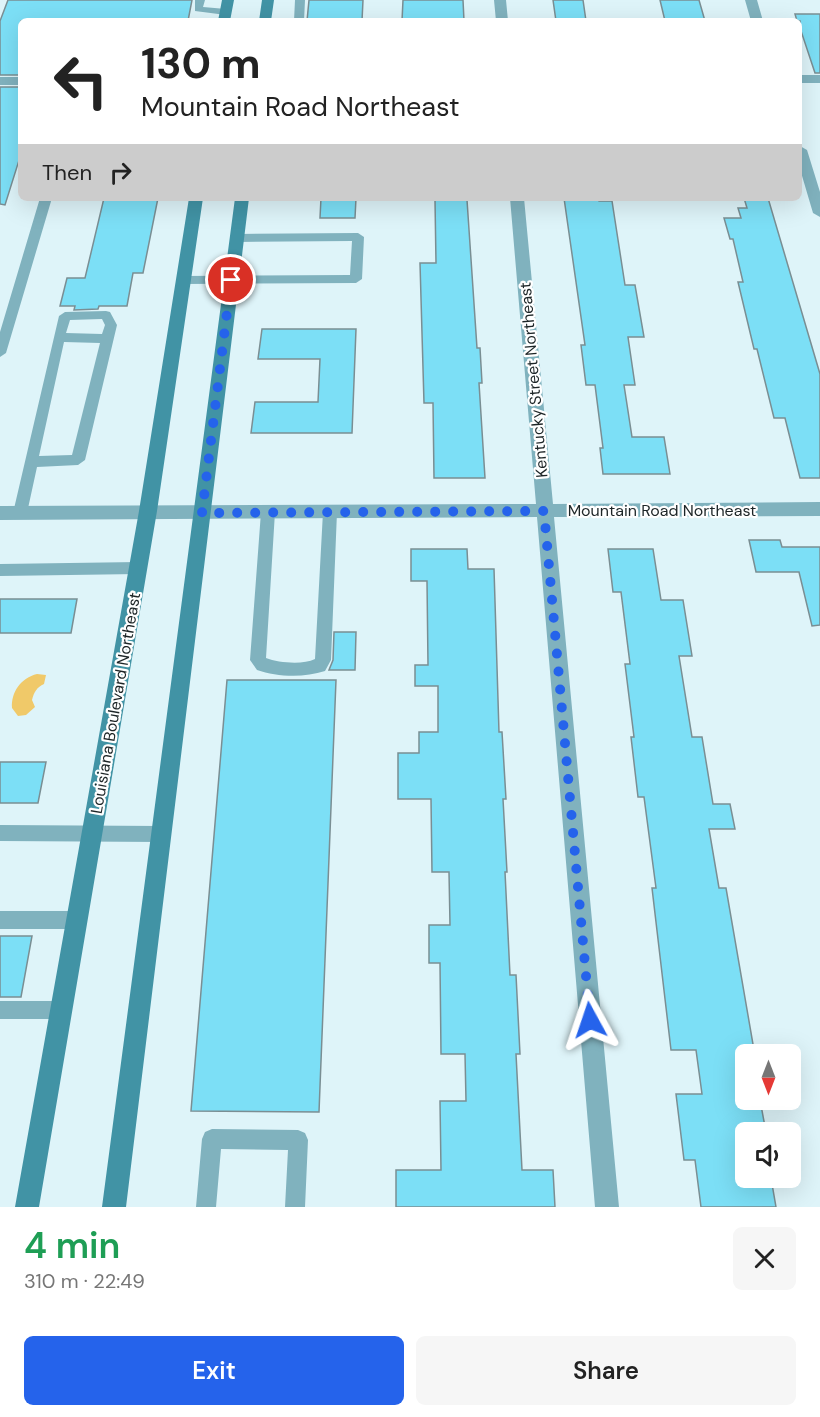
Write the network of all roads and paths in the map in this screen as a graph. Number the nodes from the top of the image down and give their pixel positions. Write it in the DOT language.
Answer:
graph roads {
  1 [pos="200,0"];
  2 [pos="268,0"];
  3 [pos="300,0"];
  4 [pos="500,0"];
  5 [pos="750,0"];
  6 [pos="226,11"];
  7 [pos="265,18"];
  8 [pos="299,18"];
  9 [pos="502,18"];
  10 [pos="757,18"];
  11 [pos="802,79"];
  12 [pos="820,79"];
  13 [pos="0,81"];
  14 [pos="18,81"];
  15 [pos="802,156"];
  16 [pos="45,201"];
  17 [pos="196,201"];
  18 [pos="242,201"];
  19 [pos="517,201"];
  20 [pos="820,213"];
  21 [pos="237,238"];
  22 [pos="184,280"];
  23 [pos="231,280"];
  24 [pos="59,337"];
  25 [pos="107,339"];
  26 [pos="0,353"];
  27 [pos="31,462"];
  28 [pos="820,509"];
  29 [pos="148,511"];
  30 [pos="544,511"];
  31 [pos="268,512"];
  32 [pos="330,512"];
  33 [pos="0,513"];
  34 [pos="20,513"];
  35 [pos="202,513"];
  36 [pos="138,568"];
  37 [pos="0,570"];
  38 [pos="0,833"];
  39 [pos="93,833"];
  40 [pos="160,834"];
  41 [pos="0,920"];
  42 [pos="77,920"];
  43 [pos="0,1010"];
  44 [pos="61,1010"];
  45 [pos="27,1207"];
  46 [pos="114,1207"];
  47 [pos="206,1207"];
  48 [pos="295,1207"];
  49 [pos="607,1207"];
  1 -- 6 [label="lane"];
  2 -- 7 [label="main road"];
  3 -- 8 [label="lane"];
  4 -- 9 [label="street"];
  5 -- 10 [label="street"];
  11 -- 12 [label="street"];
  13 -- 14 [label="street"];
  15 -- 20 [label="street"];
  16 -- 26 [label="lane"];
  17 -- 22 [label="main road, Louisiana Boulevard Northeast"];
  18 -- 21 [label="main road"];
  19 -- 30 [label="street, Kentucky Street Northeast"];
  21 -- 23 [label="main road"];
  21 -- 23 [label="lane"];
  22 -- 23 [label="lane"];
  22 -- 29 [label="main road, Louisiana Boulevard Northeast"];
  23 -- 35 [label="main road"];
  24 -- 25 [label="lane"];
  24 -- 25 [label="lane"];
  24 -- 27 [label="lane"];
  25 -- 27 [label="lane"];
  27 -- 34 [label="lane"];
  28 -- 30 [label="street, Mountain Road Northeast"];
  29 -- 34 [label="street, Mountain Road Northeast"];
  29 -- 35 [label="street, Mountain Road Northeast"];
  29 -- 36 [label="main road, Louisiana Boulevard Northeast"];
  30 -- 32 [label="street, Mountain Road Northeast"];
  30 -- 49 [label="street, Kentucky Street Northeast"];
  31 -- 32 [label="street, Mountain Road Northeast"];
  31 -- 32 [label="lane"];
  31 -- 35 [label="street, Mountain Road Northeast"];
  33 -- 34 [label="street, Mountain Road Northeast"];
  35 -- 40 [label="main road"];
  36 -- 37 [label="lane"];
  36 -- 39 [label="main road, Louisiana Boulevard Northeast"];
  38 -- 39 [label="lane"];
  39 -- 40 [label="lane"];
  39 -- 42 [label="main road, Louisiana Boulevard Northeast"];
  40 -- 46 [label="main road"];
  41 -- 42 [label="lane"];
  42 -- 44 [label="main road, Louisiana Boulevard Northeast"];
  43 -- 44 [label="lane"];
  44 -- 45 [label="main road, Louisiana Boulevard Northeast"];
  47 -- 48 [label="lane"];
}
